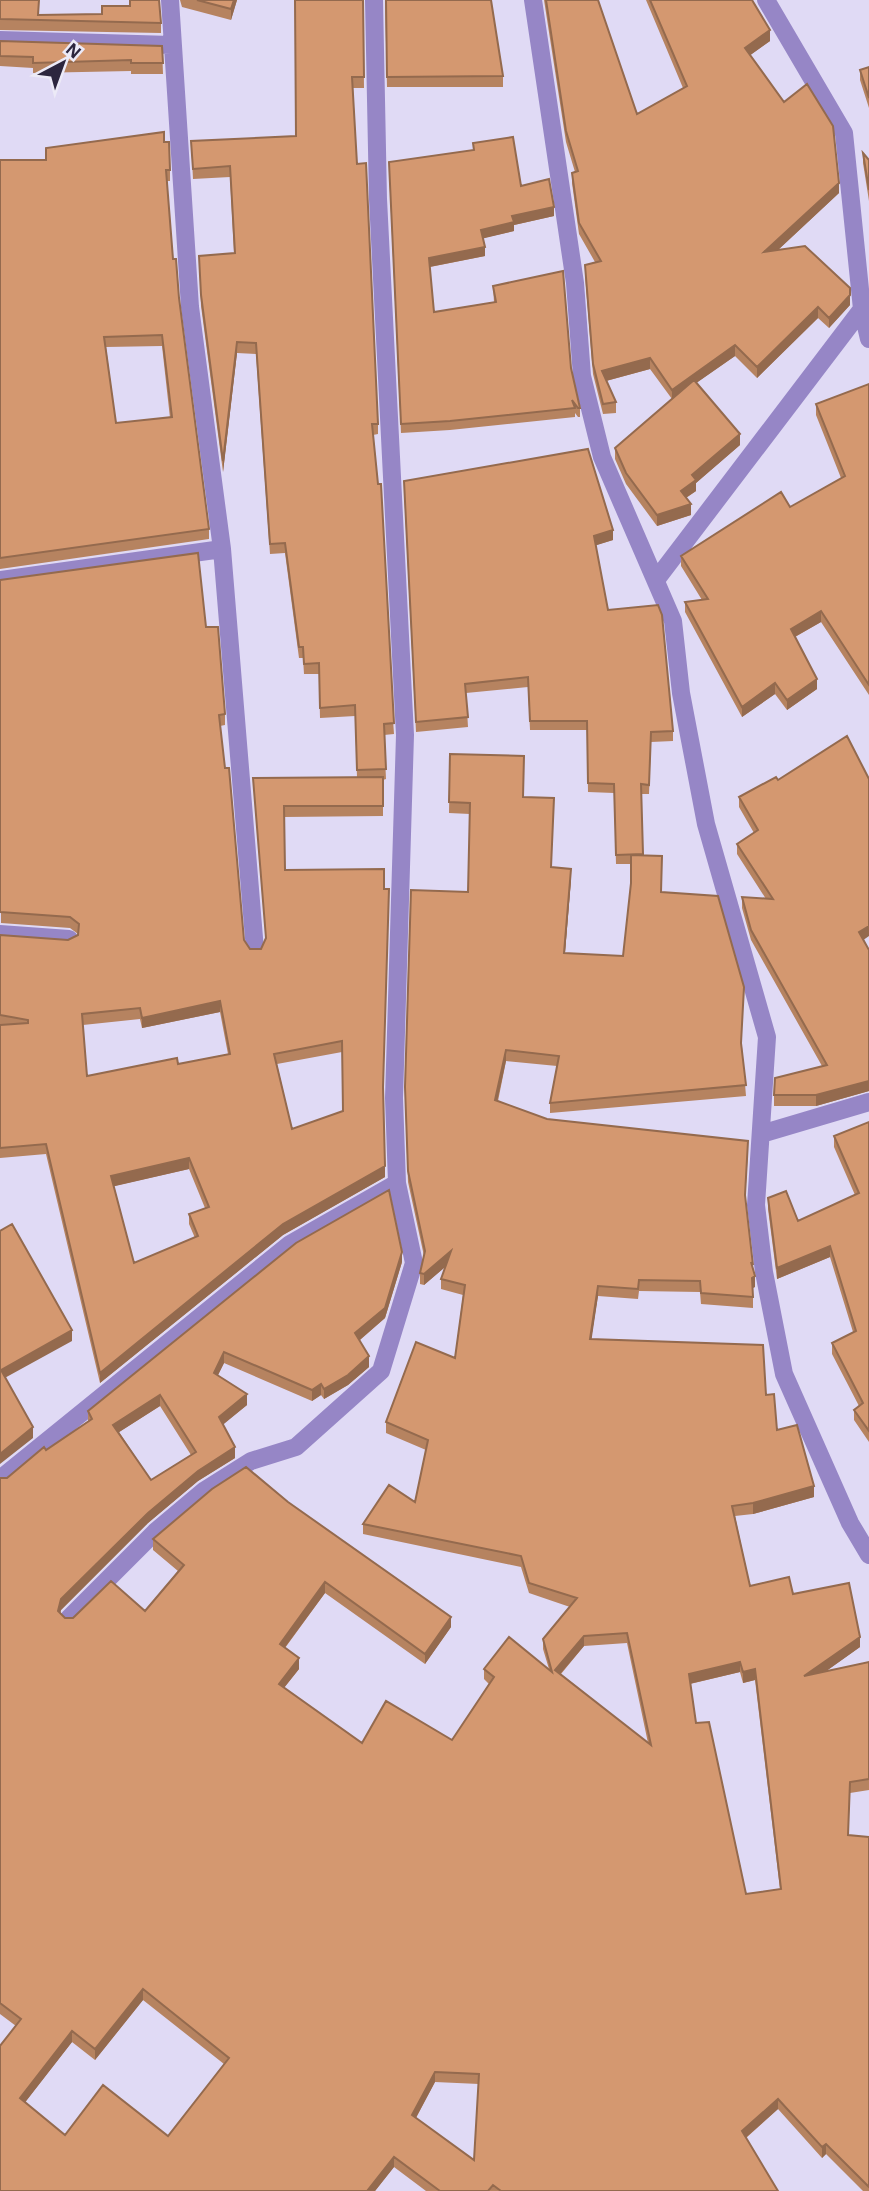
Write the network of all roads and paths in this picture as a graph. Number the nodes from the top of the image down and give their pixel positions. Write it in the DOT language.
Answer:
graph roads {
  1 [pos="170,0"];
  2 [pos="374,0"];
  3 [pos="533,0"];
  4 [pos="766,0"];
  5 [pos="0,40"];
  6 [pos="171,45"];
  7 [pos="862,309"];
  8 [pos="869,339"];
  9 [pos="222,549"];
  10 [pos="0,580"];
  11 [pos="656,580"];
  12 [pos="0,934"];
  13 [pos="69,939"];
  14 [pos="255,950"];
  15 [pos="869,1102"];
  16 [pos="761,1134"];
  17 [pos="397,1183"];
  18 [pos="0,1479"];
  19 [pos="869,1555"];
  20 [pos="69,1619"];
  1 -- 6 [label="street"];
  2 -- 17 [label="street"];
  3 -- 11 [label="street"];
  4 -- 7 [label="street"];
  5 -- 6 [label="street"];
  6 -- 9 [label="street"];
  7 -- 8 [label="street"];
  7 -- 11 [label="street"];
  9 -- 10 [label="street"];
  9 -- 14 [label="street"];
  11 -- 16 [label="street"];
  12 -- 13 [label="street"];
  15 -- 16 [label="street"];
  16 -- 19 [label="street"];
  17 -- 18 [label="street"];
  17 -- 20 [label="street"];
}
